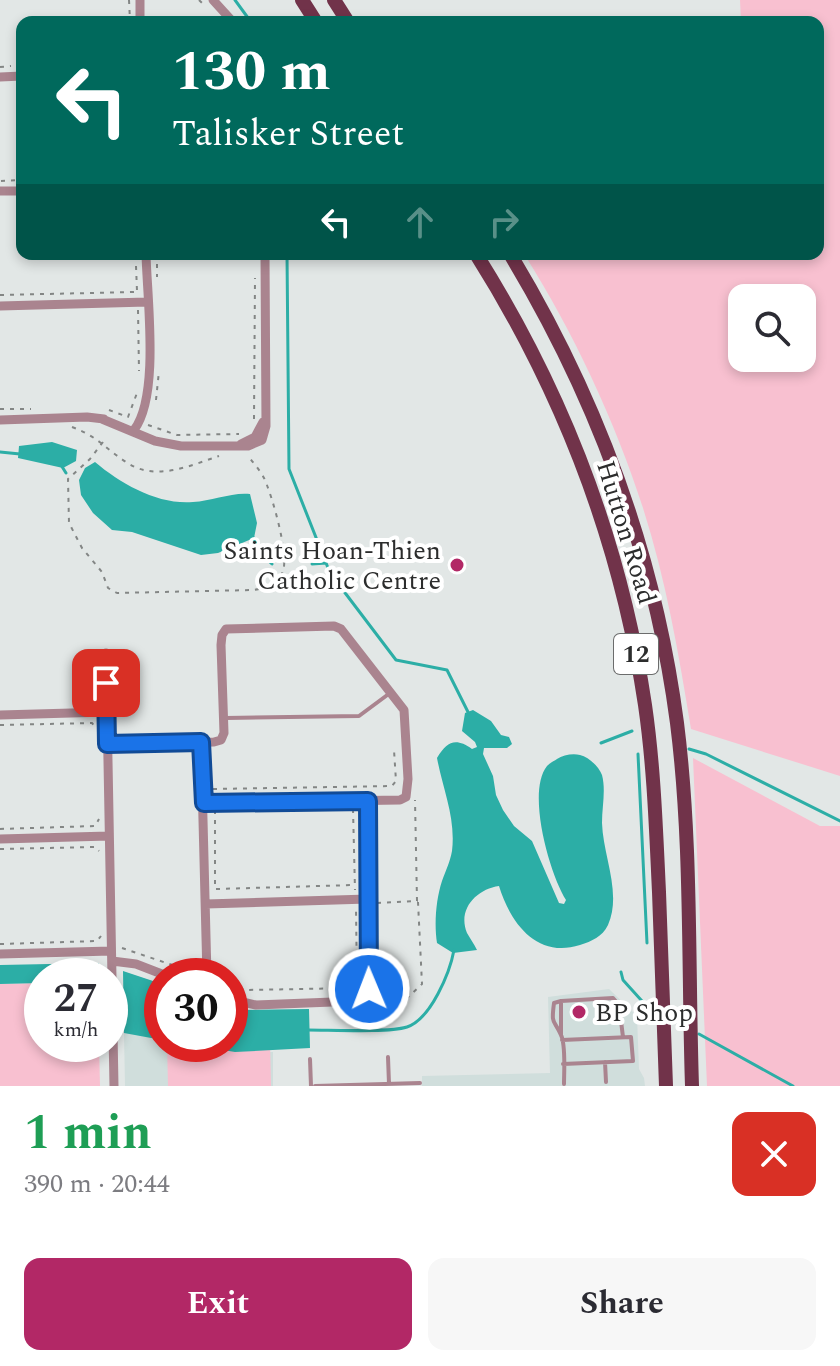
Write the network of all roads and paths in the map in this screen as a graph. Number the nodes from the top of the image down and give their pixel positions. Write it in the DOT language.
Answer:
graph roads {
  1 [pos="213,0"];
  2 [pos="332,0"];
  3 [pos="309,12"];
  4 [pos="228,16"];
  5 [pos="145,260"];
  6 [pos="157,260"];
  7 [pos="265,260"];
  8 [pos="479,260"];
  9 [pos="513,260"];
  10 [pos="136,267"];
  11 [pos="255,270"];
  12 [pos="157,278"];
  13 [pos="0,295"];
  14 [pos="141,298"];
  15 [pos="0,306"];
  16 [pos="159,371"];
  17 [pos="139,375"];
  18 [pos="142,393"];
  19 [pos="0,409"];
  20 [pos="30,409"];
  21 [pos="152,410"];
  22 [pos="102,414"];
  23 [pos="0,420"];
  24 [pos="68,426"];
  25 [pos="252,426"];
  26 [pos="138,427"];
  27 [pos="245,433"];
  28 [pos="103,442"];
  29 [pos="248,453"];
  30 [pos="223,455"];
  31 [pos="644,560"];
  32 [pos="616,567"];
  33 [pos="106,653"];
  34 [pos="96,669"];
  35 [pos="392,691"];
  36 [pos="93,702"];
  37 [pos="107,712"];
  38 [pos="0,715"];
  39 [pos="223,718"];
  40 [pos="0,725"];
  41 [pos="97,728"];
  42 [pos="201,742"];
  43 [pos="107,744"];
  44 [pos="394,750"];
  45 [pos="212,789"];
  46 [pos="415,796"];
  47 [pos="368,801"];
  48 [pos="204,803"];
  49 [pos="99,821"];
  50 [pos="0,829"];
  51 [pos="109,836"];
  52 [pos="0,839"];
  53 [pos="0,849"];
  54 [pos="100,851"];
  55 [pos="355,884"];
  56 [pos="215,889"];
  57 [pos="368,901"];
  58 [pos="417,901"];
  59 [pos="206,904"];
  60 [pos="101,936"];
  61 [pos="0,944"];
  62 [pos="115,953"];
  63 [pos="0,954"];
  64 [pos="206,958"];
  65 [pos="144,960"];
  66 [pos="144,967"];
  67 [pos="368,993"];
  68 [pos="248,1003"];
  69 [pos="623,1037"];
  70 [pos="562,1038"];
  71 [pos="388,1057"];
  72 [pos="310,1059"];
  73 [pos="605,1062"];
  74 [pos="563,1064"];
  75 [pos="606,1082"];
  76 [pos="420,1083"];
  77 [pos="564,1084"];
  78 [pos="389,1085"];
  79 [pos="114,1086"];
  80 [pos="313,1086"];
  81 [pos="666,1086"];
  82 [pos="692,1086"];
  1 -- 4 [label="street"];
  2 -- 3 [label="main road"];
  5 -- 14 [label="street"];
  6 -- 12 [label="path"];
  7 -- 26 [label="street"];
  8 -- 32 [label="main road, Hutton Road / 12"];
  9 -- 31 [label="main road, Hutton Road / 12"];
  10 -- 14 [label="path"];
  11 -- 25 [label="path"];
  13 -- 14 [label="path"];
  14 -- 15 [label="street"];
  14 -- 17 [label="path"];
  14 -- 18 [label="street"];
  16 -- 21 [label="path"];
  18 -- 22 [label="path"];
  18 -- 26 [label="street"];
  19 -- 20 [label="path"];
  22 -- 23 [label="street"];
  22 -- 26 [label="street"];
  24 -- 28 [label="path"];
  26 -- 27 [label="path"];
  28 -- 29 [label="path"];
  28 -- 30 [label="path"];
  31 -- 32 [label="main road"];
  31 -- 82 [label="main road, Hutton Road / 12"];
  32 -- 81 [label="main road, Hutton Road / 12"];
  33 -- 37 [label="street"];
  34 -- 36 [label="path"];
  35 -- 39 [label="lane"];
  35 -- 39 [label="street"];
  35 -- 47 [label="street"];
  37 -- 38 [label="street"];
  37 -- 43 [label="street"];
  39 -- 42 [label="street"];
  40 -- 41 [label="path"];
  42 -- 43 [label="street"];
  42 -- 48 [label="street"];
  43 -- 51 [label="street"];
  44 -- 45 [label="path"];
  46 -- 58 [label="path"];
  47 -- 48 [label="street"];
  47 -- 57 [label="street"];
  48 -- 59 [label="street"];
  49 -- 50 [label="path"];
  51 -- 52 [label="street"];
  51 -- 62 [label="street"];
  53 -- 54 [label="path"];
  55 -- 56 [label="path"];
  57 -- 58 [label="path"];
  57 -- 59 [label="street"];
  57 -- 67 [label="street"];
  58 -- 67 [label="path"];
  59 -- 64 [label="street"];
  60 -- 61 [label="path"];
  62 -- 63 [label="street"];
  62 -- 65 [label="path"];
  62 -- 66 [label="street"];
  62 -- 79 [label="street"];
  67 -- 68 [label="street"];
  69 -- 70 [label="lane"];
  69 -- 70 [label="lane"];
  69 -- 73 [label="lane"];
  70 -- 74 [label="lane"];
  71 -- 78 [label="lane"];
  72 -- 80 [label="lane"];
  73 -- 74 [label="lane"];
  73 -- 75 [label="lane"];
  74 -- 77 [label="lane"];
  76 -- 78 [label="lane"];
  78 -- 80 [label="lane"];
}
